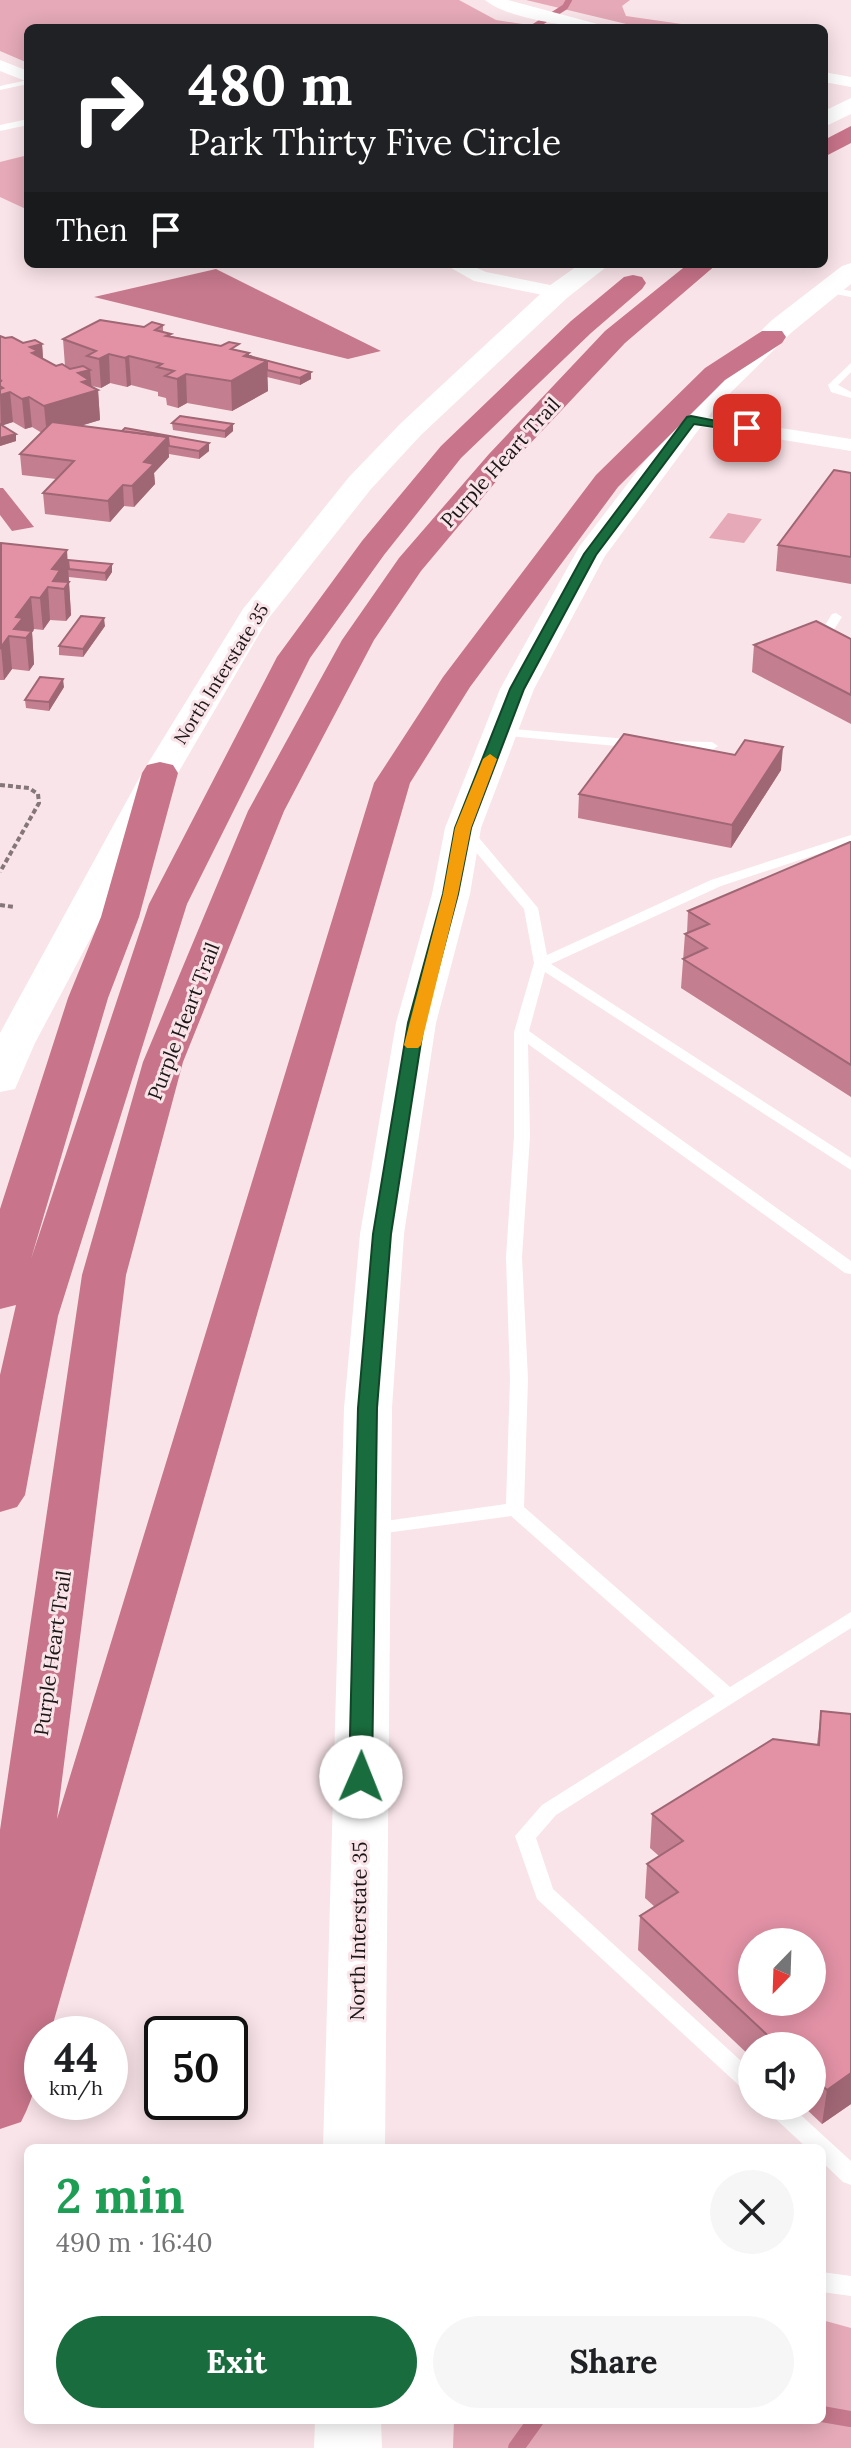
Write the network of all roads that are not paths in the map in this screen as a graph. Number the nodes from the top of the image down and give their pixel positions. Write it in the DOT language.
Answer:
graph roads {
  1 [pos="500,3"];
  2 [pos="581,24"];
  3 [pos="0,65"];
  4 [pos="828,70"];
  5 [pos="851,73"];
  6 [pos="24,77"];
  7 [pos="828,78"];
  8 [pos="24,80"];
  9 [pos="851,82"];
  10 [pos="0,88"];
  11 [pos="851,105"];
  12 [pos="828,118"];
  13 [pos="24,123"];
  14 [pos="0,128"];
  15 [pos="851,133"];
  16 [pos="833,162"];
  17 [pos="462,268"];
  18 [pos="591,268"];
  19 [pos="651,268"];
  20 [pos="699,268"];
  21 [pos="851,271"];
  22 [pos="558,292"];
  23 [pos="839,292"];
  24 [pos="772,337"];
  25 [pos="851,366"];
  26 [pos="851,395"];
  27 [pos="698,411"];
  28 [pos="851,426"];
  29 [pos="851,445"];
  30 [pos="836,617"];
  31 [pos="851,643"];
  32 [pos="501,732"];
  33 [pos="712,746"];
  34 [pos="160,773"];
  35 [pos="463,828"];
  36 [pos="848,842"];
  37 [pos="541,963"];
  38 [pos="521,1032"];
  39 [pos="0,1080"];
  40 [pos="851,1165"];
  41 [pos="851,1269"];
  42 [pos="0,1295"];
  43 [pos="0,1495"];
  44 [pos="515,1509"];
  45 [pos="365,1530"];
  46 [pos="851,1619"];
  47 [pos="728,1696"];
  48 [pos="0,2031"];
  49 [pos="738,2071"];
  50 [pos="0,2104"];
  51 [pos="791,2120"];
  52 [pos="354,2144"];
  53 [pos="818,2144"];
  54 [pos="826,2152"];
  55 [pos="851,2175"];
  56 [pos="826,2283"];
  57 [pos="851,2286"];
  58 [pos="348,2424"];
  59 [pos="348,2448"];
  1 -- 2 [label="street"];
  3 -- 6 [label="street"];
  4 -- 5 [label="street"];
  7 -- 9 [label="street"];
  8 -- 10 [label="lane"];
  11 -- 12 [label="main road"];
  13 -- 14 [label="lane"];
  15 -- 16 [label="highway"];
  17 -- 22 [label="street"];
  18 -- 22 [label="main road, North Interstate 35"];
  19 -- 43 [label="highway, Purple Heart Trail"];
  20 -- 48 [label="highway, Purple Heart Trail"];
  21 -- 23 [label="main road, North Interstate 35"];
  22 -- 34 [label="main road, North Interstate 35"];
  23 -- 24 [label="main road, North Interstate 35"];
  24 -- 27 [label="main road, North Interstate 35"];
  24 -- 50 [label="highway"];
  25 -- 26 [label="lane"];
  27 -- 28 [label="street"];
  27 -- 29 [label="street"];
  27 -- 32 [label="main road, North Interstate 35"];
  30 -- 31 [label="lane"];
  32 -- 33 [label="lane"];
  32 -- 35 [label="main road, North Interstate 35"];
  34 -- 39 [label="main road, North Interstate 35"];
  34 -- 42 [label="highway"];
  35 -- 37 [label="lane"];
  35 -- 45 [label="main road, North Interstate 35"];
  36 -- 37 [label="lane"];
  37 -- 38 [label="lane"];
  37 -- 40 [label="lane"];
  38 -- 41 [label="lane"];
  38 -- 44 [label="lane"];
  44 -- 45 [label="lane"];
  44 -- 47 [label="lane"];
  45 -- 52 [label="main road, North Interstate 35"];
  46 -- 47 [label="lane"];
  47 -- 49 [label="lane"];
  51 -- 53 [label="lane"];
  54 -- 55 [label="lane"];
  56 -- 57 [label="lane"];
  58 -- 59 [label="main road"];
}
